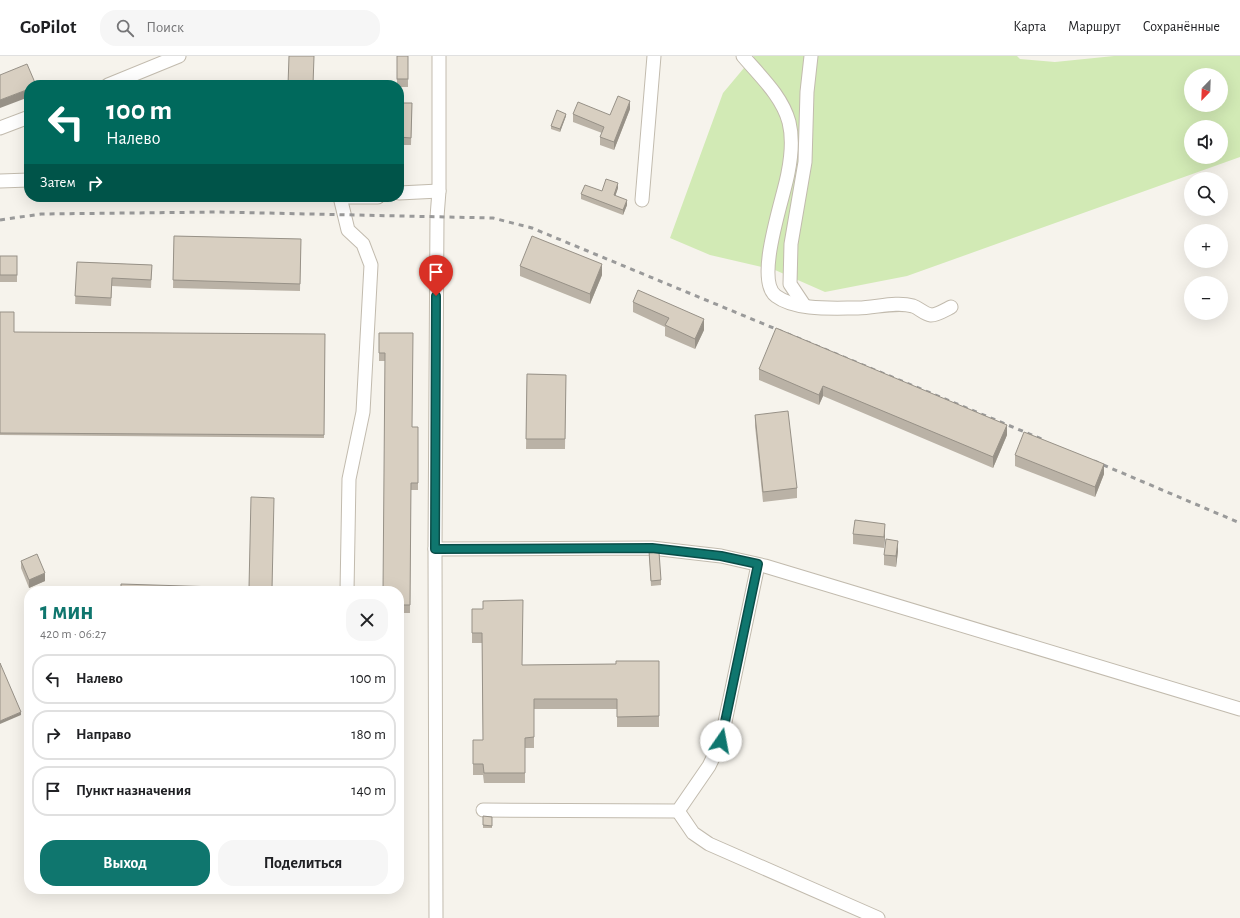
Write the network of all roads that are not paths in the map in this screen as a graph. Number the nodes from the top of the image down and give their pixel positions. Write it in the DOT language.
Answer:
graph roads {
  1 [pos="179,56"];
  2 [pos="439,56"];
  3 [pos="654,56"];
  4 [pos="743,56"];
  5 [pos="811,56"];
  6 [pos="120,80"];
  7 [pos="24,119"];
  8 [pos="0,128"];
  9 [pos="24,180"];
  10 [pos="0,181"];
  11 [pos="439,191"];
  12 [pos="404,193"];
  13 [pos="642,200"];
  14 [pos="341,202"];
  15 [pos="804,305"];
  16 [pos="951,307"];
  17 [pos="435,549"];
  18 [pos="758,564"];
  19 [pos="348,586"];
  20 [pos="1240,709"];
  21 [pos="483,810"];
  22 [pos="678,811"];
  23 [pos="436,918"];
  24 [pos="878,918"];
  1 -- 6 [label="street"];
  2 -- 11 [label="street"];
  3 -- 13 [label="street"];
  4 -- 15 [label="street"];
  5 -- 15 [label="street"];
  7 -- 8 [label="street"];
  9 -- 10 [label="street"];
  11 -- 12 [label="street"];
  11 -- 17 [label="street"];
  14 -- 19 [label="street"];
  15 -- 16 [label="street"];
  17 -- 18 [label="street"];
  17 -- 23 [label="street"];
  18 -- 20 [label="street"];
  18 -- 22 [label="street"];
  21 -- 22 [label="street"];
  22 -- 24 [label="street"];
}
